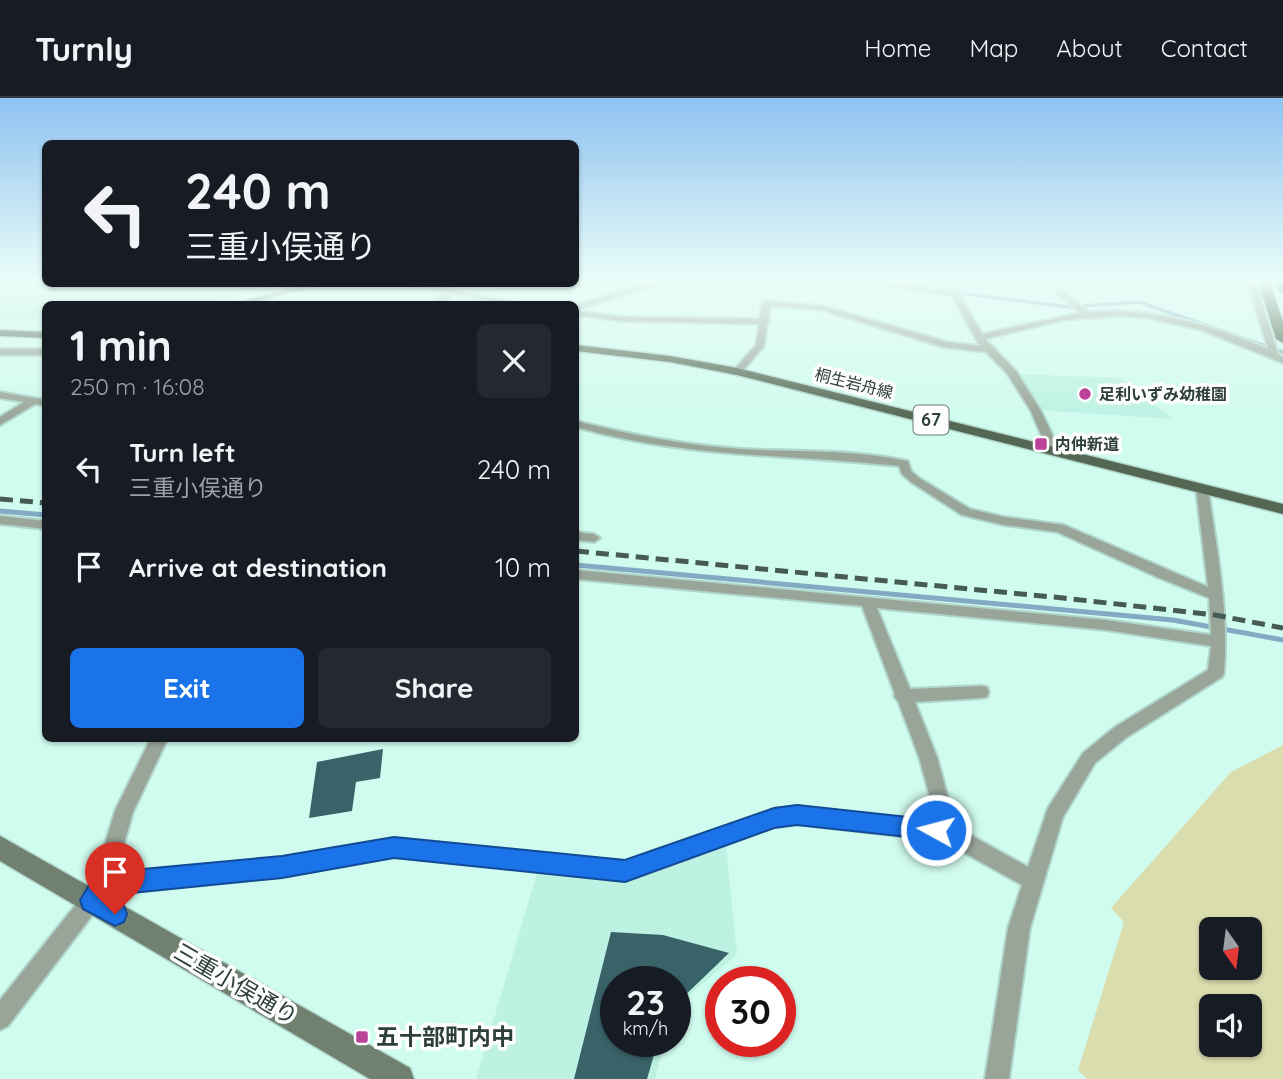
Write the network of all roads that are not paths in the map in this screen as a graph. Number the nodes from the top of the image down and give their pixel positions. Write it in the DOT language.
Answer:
graph roads {
  1 [pos="765,327"];
  2 [pos="893,327"];
  3 [pos="974,327"];
  4 [pos="1025,327"];
  5 [pos="1191,327"];
  6 [pos="1268,327"];
  7 [pos="0,333"];
  8 [pos="42,335"];
  9 [pos="980,337"];
  10 [pos="579,348"];
  11 [pos="990,350"];
  12 [pos="0,352"];
  13 [pos="42,352"];
  14 [pos="1279,358"];
  15 [pos="737,372"];
  16 [pos="0,396"];
  17 [pos="33,401"];
  18 [pos="42,402"];
  19 [pos="0,422"];
  20 [pos="579,425"];
  21 [pos="1054,451"];
  22 [pos="1202,489"];
  23 [pos="1283,509"];
  24 [pos="0,520"];
  25 [pos="42,525"];
  26 [pos="579,536"];
  27 [pos="594,538"];
  28 [pos="579,575"];
  29 [pos="1216,595"];
  30 [pos="867,601"];
  31 [pos="1218,634"];
  32 [pos="981,692"];
  33 [pos="902,696"];
  34 [pos="158,742"];
  35 [pos="946,832"];
  36 [pos="0,848"];
  37 [pos="1032,880"];
  38 [pos="96,894"];
  39 [pos="0,1018"];
  40 [pos="398,1079"];
  41 [pos="998,1079"];
  1 -- 15 [label="street"];
  2 -- 11 [label="street"];
  3 -- 9 [label="street"];
  4 -- 9 [label="street"];
  5 -- 14 [label="street"];
  6 -- 14 [label="street"];
  7 -- 8 [label="main road"];
  9 -- 11 [label="street"];
  10 -- 15 [label="main road, 桐生岩舟線 / 67"];
  11 -- 21 [label="street"];
  12 -- 13 [label="street"];
  15 -- 21 [label="main road, 桐生岩舟線 / 67"];
  16 -- 17 [label="street"];
  17 -- 18 [label="street"];
  17 -- 19 [label="street"];
  20 -- 29 [label="street"];
  21 -- 22 [label="main road, 桐生岩舟線 / 67"];
  22 -- 23 [label="main road, 桐生岩舟線 / 67"];
  22 -- 29 [label="street"];
  24 -- 25 [label="street"];
  26 -- 27 [label="street"];
  28 -- 30 [label="street"];
  29 -- 31 [label="street"];
  30 -- 31 [label="street"];
  30 -- 33 [label="street"];
  31 -- 37 [label="street"];
  32 -- 33 [label="street"];
  33 -- 35 [label="street"];
  34 -- 38 [label="street"];
  35 -- 37 [label="street"];
  35 -- 38 [label="street"];
  36 -- 38 [label="street, 三重小俣通り"];
  37 -- 41 [label="street"];
  38 -- 39 [label="street"];
  38 -- 40 [label="street, 三重小俣通り"];
}
